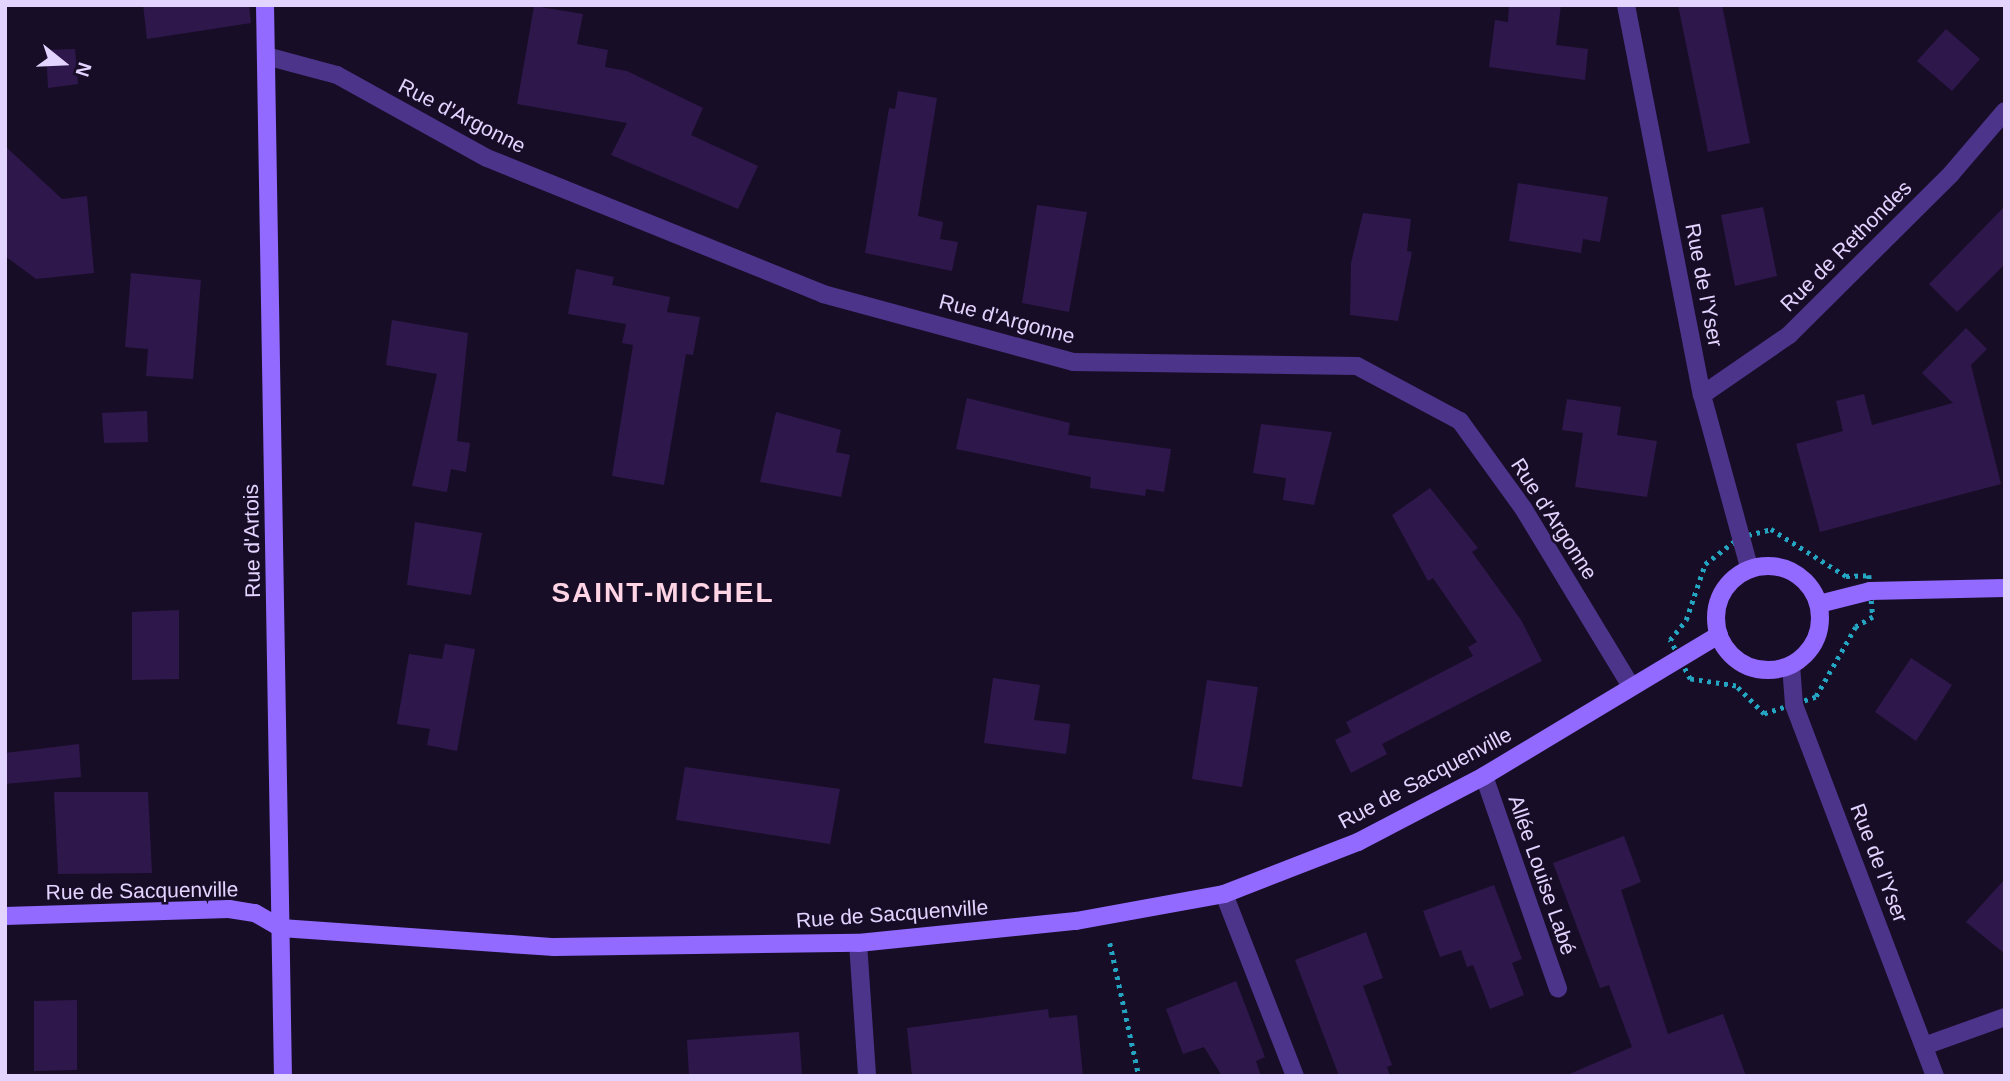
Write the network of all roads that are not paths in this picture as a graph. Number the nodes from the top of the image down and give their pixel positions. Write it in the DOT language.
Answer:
graph roads {
  1 [pos="265,5"];
  2 [pos="1626,5"];
  3 [pos="266,56"];
  4 [pos="2005,111"];
  5 [pos="1702,395"];
  6 [pos="1750,570"];
  7 [pos="2005,587"];
  8 [pos="1819,604"];
  9 [pos="1719,635"];
  10 [pos="1791,665"];
  11 [pos="1631,687"];
  12 [pos="1484,776"];
  13 [pos="1224,894"];
  14 [pos="5,916"];
  15 [pos="281,928"];
  16 [pos="858,943"];
  17 [pos="1558,988"];
  18 [pos="2005,1017"];
  19 [pos="1924,1046"];
  20 [pos="283,1076"];
  21 [pos="867,1076"];
  22 [pos="1295,1076"];
  23 [pos="1935,1076"];
  1 -- 3 [label="street, Rue d'Artois"];
  2 -- 5 [label="street, Rue de l'Yser"];
  3 -- 11 [label="street, Rue d'Argonne"];
  3 -- 15 [label="street, Rue d'Artois"];
  4 -- 5 [label="street, Rue de Rethondes"];
  5 -- 6 [label="street, Rue de l'Yser"];
  6 -- 8 [label="street"];
  6 -- 9 [label="street"];
  7 -- 8 [label="street"];
  8 -- 10 [label="street"];
  9 -- 10 [label="street"];
  9 -- 11 [label="street, Rue de Sacquenville"];
  10 -- 19 [label="street, Rue de l'Yser"];
  11 -- 12 [label="street, Rue de Sacquenville"];
  12 -- 13 [label="street, Rue de Sacquenville"];
  12 -- 17 [label="street, Allée Louise Labé"];
  13 -- 16 [label="street, Rue de Sacquenville"];
  13 -- 22 [label="street"];
  14 -- 15 [label="street, Rue de Sacquenville"];
  15 -- 16 [label="street, Rue de Sacquenville"];
  15 -- 20 [label="street, Rue d'Artois"];
  16 -- 21 [label="street"];
  18 -- 19 [label="street"];
  19 -- 23 [label="street, Rue de l'Yser"];
}
